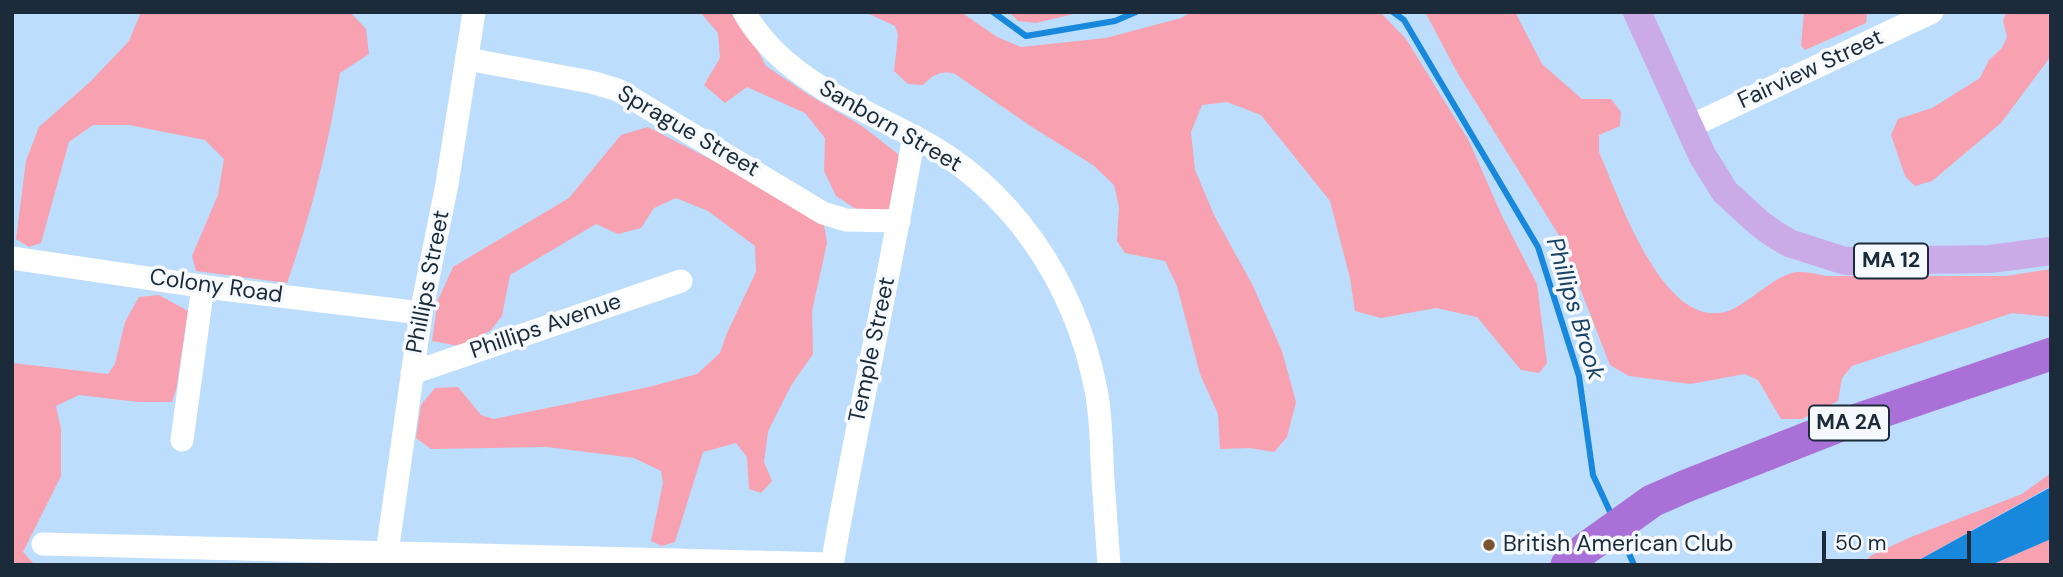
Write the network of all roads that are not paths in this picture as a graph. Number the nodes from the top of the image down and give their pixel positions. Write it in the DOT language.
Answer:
graph roads {
  1 [pos="474,12"];
  2 [pos="744,12"];
  3 [pos="1637,12"];
  4 [pos="1932,12"];
  5 [pos="467,59"];
  6 [pos="1689,127"];
  7 [pos="914,136"];
  8 [pos="899,221"];
  9 [pos="2051,251"];
  10 [pos="12,258"];
  11 [pos="681,281"];
  12 [pos="202,286"];
  13 [pos="421,313"];
  14 [pos="2051,354"];
  15 [pos="412,373"];
  16 [pos="182,440"];
  17 [pos="43,544"];
  18 [pos="387,553"];
  19 [pos="1576,557"];
  20 [pos="613,562"];
  21 [pos="832,564"];
  22 [pos="1109,565"];
  1 -- 5 [label="street, Phillips Street"];
  2 -- 7 [label="street, Sanborn Street"];
  3 -- 6 [label="main road, MA 12"];
  4 -- 6 [label="street, Fairview Street"];
  5 -- 8 [label="street, Sprague Street"];
  5 -- 13 [label="street, Phillips Street"];
  6 -- 9 [label="main road, MA 12"];
  7 -- 8 [label="street, Temple Street"];
  7 -- 22 [label="street, Sanborn Street"];
  8 -- 21 [label="street, Temple Street"];
  10 -- 12 [label="street, Colony Road"];
  11 -- 15 [label="street, Phillips Avenue"];
  12 -- 13 [label="street, Colony Road"];
  12 -- 16 [label="street"];
  13 -- 15 [label="street, Phillips Street"];
  14 -- 19 [label="highway, MA 2A"];
  15 -- 18 [label="street, Phillips Street"];
  17 -- 18 [label="street"];
  18 -- 20 [label="street"];
  20 -- 21 [label="street"];
}
